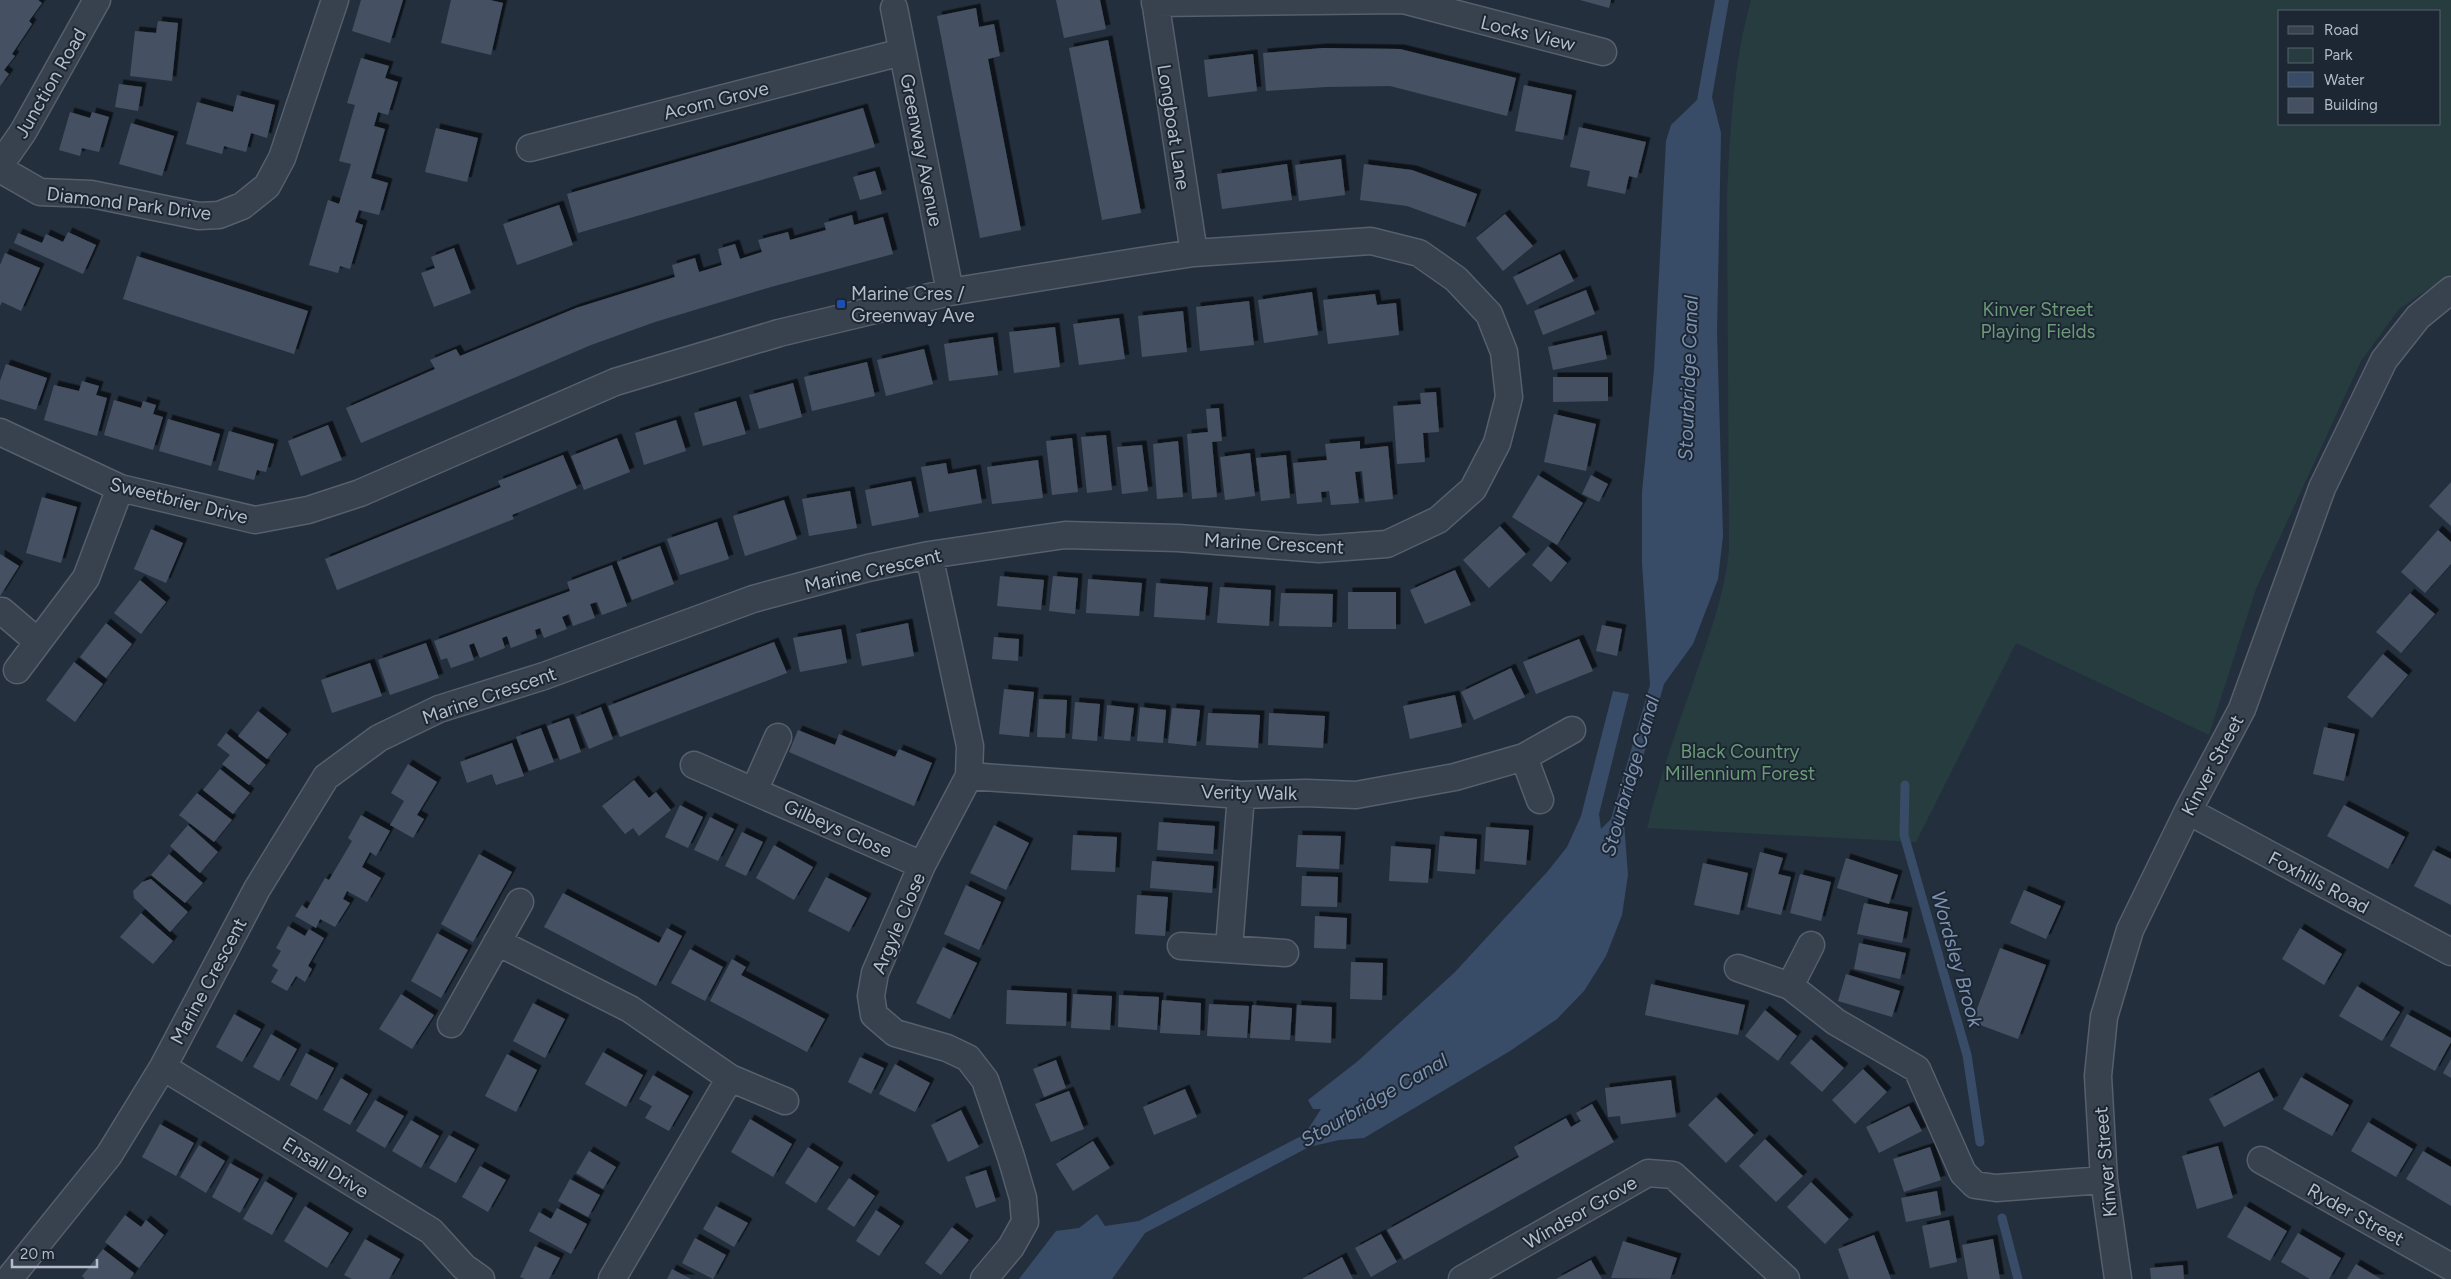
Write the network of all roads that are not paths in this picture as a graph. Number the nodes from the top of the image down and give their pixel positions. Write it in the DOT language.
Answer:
graph roads {
  1 [pos="97,0"];
  2 [pos="335,0"];
  3 [pos="1155,1"];
  4 [pos="894,8"];
  5 [pos="902,52"];
  6 [pos="1603,52"];
  7 [pos="530,148"];
  8 [pos="0,166"];
  9 [pos="0,169"];
  10 [pos="1194,253"];
  11 [pos="2451,290"];
  12 [pos="950,292"];
  13 [pos="0,432"];
  14 [pos="120,488"];
  15 [pos="308,510"];
  16 [pos="928,556"];
  17 [pos="2,611"];
  18 [pos="37,641"];
  19 [pos="17,670"];
  20 [pos="1572,730"];
  21 [pos="778,737"];
  22 [pos="1524,757"];
  23 [pos="694,764"];
  24 [pos="969,776"];
  25 [pos="754,791"];
  26 [pos="1241,794"];
  27 [pos="1540,800"];
  28 [pos="2188,811"];
  29 [pos="922,866"];
  30 [pos="520,902"];
  31 [pos="497,942"];
  32 [pos="1811,945"];
  33 [pos="1180,946"];
  34 [pos="1229,948"];
  35 [pos="2451,952"];
  36 [pos="1285,953"];
  37 [pos="1738,968"];
  38 [pos="1790,986"];
  39 [pos="451,1024"];
  40 [pos="163,1067"];
  41 [pos="730,1078"];
  42 [pos="785,1101"];
  43 [pos="2261,1160"];
  44 [pos="2104,1180"];
  45 [pos="2451,1267"];
  46 [pos="9,1279"];
  47 [pos="481,1279"];
  48 [pos="612,1279"];
  49 [pos="984,1279"];
  50 [pos="1462,1279"];
  51 [pos="1786,1279"];
  52 [pos="2118,1279"];
  1 -- 8 [label="street, Junction Road"];
  2 -- 9 [label="street, Diamond Park Drive"];
  3 -- 6 [label="street, Locks View"];
  3 -- 10 [label="street, Longboat Lane"];
  4 -- 5 [label="street, Greenway Avenue"];
  5 -- 7 [label="street, Acorn Grove"];
  5 -- 12 [label="street, Greenway Avenue"];
  10 -- 12 [label="street, Marine Crescent"];
  10 -- 16 [label="street, Marine Crescent"];
  11 -- 28 [label="street, Kinver Street"];
  12 -- 15 [label="street, Marine Crescent"];
  13 -- 14 [label="street, Sweetbrier Drive"];
  14 -- 15 [label="street, Sweetbrier Drive"];
  14 -- 18 [label="street"];
  16 -- 24 [label="street, Argyle Close"];
  16 -- 40 [label="street, Marine Crescent"];
  17 -- 18 [label="street"];
  18 -- 19 [label="street"];
  20 -- 22 [label="street, Verity Walk"];
  21 -- 25 [label="street"];
  22 -- 26 [label="street, Verity Walk"];
  22 -- 27 [label="street"];
  23 -- 25 [label="street, Gilbeys Close"];
  24 -- 26 [label="street, Verity Walk"];
  24 -- 29 [label="street, Argyle Close"];
  25 -- 29 [label="street, Gilbeys Close"];
  26 -- 34 [label="street"];
  28 -- 35 [label="street, Foxhills Road"];
  28 -- 44 [label="street, Kinver Street"];
  29 -- 49 [label="street, Argyle Close"];
  30 -- 31 [label="street"];
  31 -- 39 [label="street"];
  31 -- 41 [label="street"];
  32 -- 38 [label="street"];
  33 -- 34 [label="street"];
  34 -- 36 [label="street"];
  37 -- 38 [label="street"];
  38 -- 44 [label="street"];
  40 -- 46 [label="street, Marine Crescent"];
  40 -- 47 [label="street, Ensall Drive"];
  41 -- 42 [label="street"];
  41 -- 48 [label="street"];
  43 -- 45 [label="street, Ryder Street"];
  44 -- 52 [label="street, Kinver Street"];
  50 -- 51 [label="street, Windsor Grove"];
}
